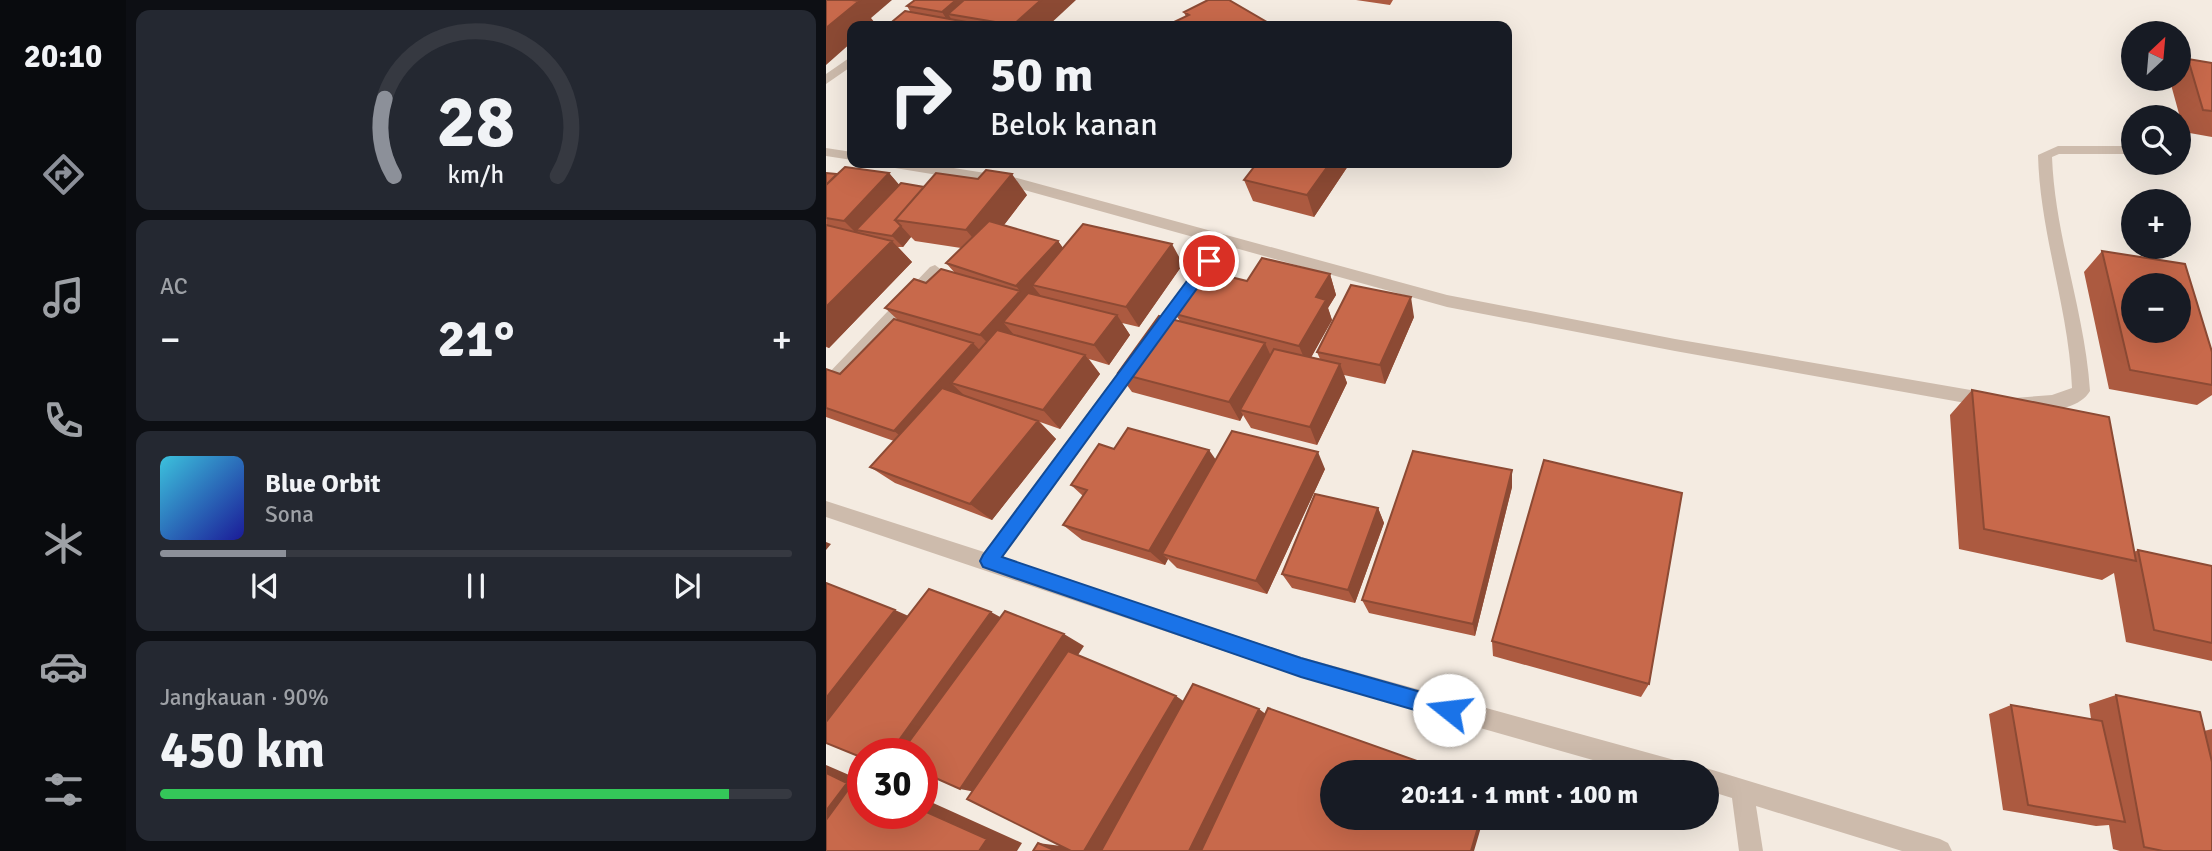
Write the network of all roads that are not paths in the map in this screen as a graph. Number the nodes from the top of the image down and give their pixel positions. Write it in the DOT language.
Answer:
graph roads {
  1 [pos="847,64"];
  2 [pos="826,80"];
  3 [pos="2121,150"];
  4 [pos="826,152"];
  5 [pos="847,155"];
  6 [pos="926,168"];
  7 [pos="1225,240"];
  8 [pos="935,271"];
  9 [pos="826,387"];
  10 [pos="826,509"];
  11 [pos="989,561"];
  12 [pos="1632,760"];
  13 [pos="1719,782"];
  14 [pos="1742,788"];
  15 [pos="1751,851"];
  16 [pos="1940,851"];
  1 -- 2 [label="street"];
  3 -- 7 [label="street"];
  4 -- 5 [label="street"];
  6 -- 7 [label="street"];
  7 -- 11 [label="street"];
  8 -- 9 [label="street"];
  10 -- 11 [label="street"];
  11 -- 12 [label="street"];
  13 -- 14 [label="street"];
  14 -- 15 [label="street"];
  14 -- 16 [label="street"];
}
